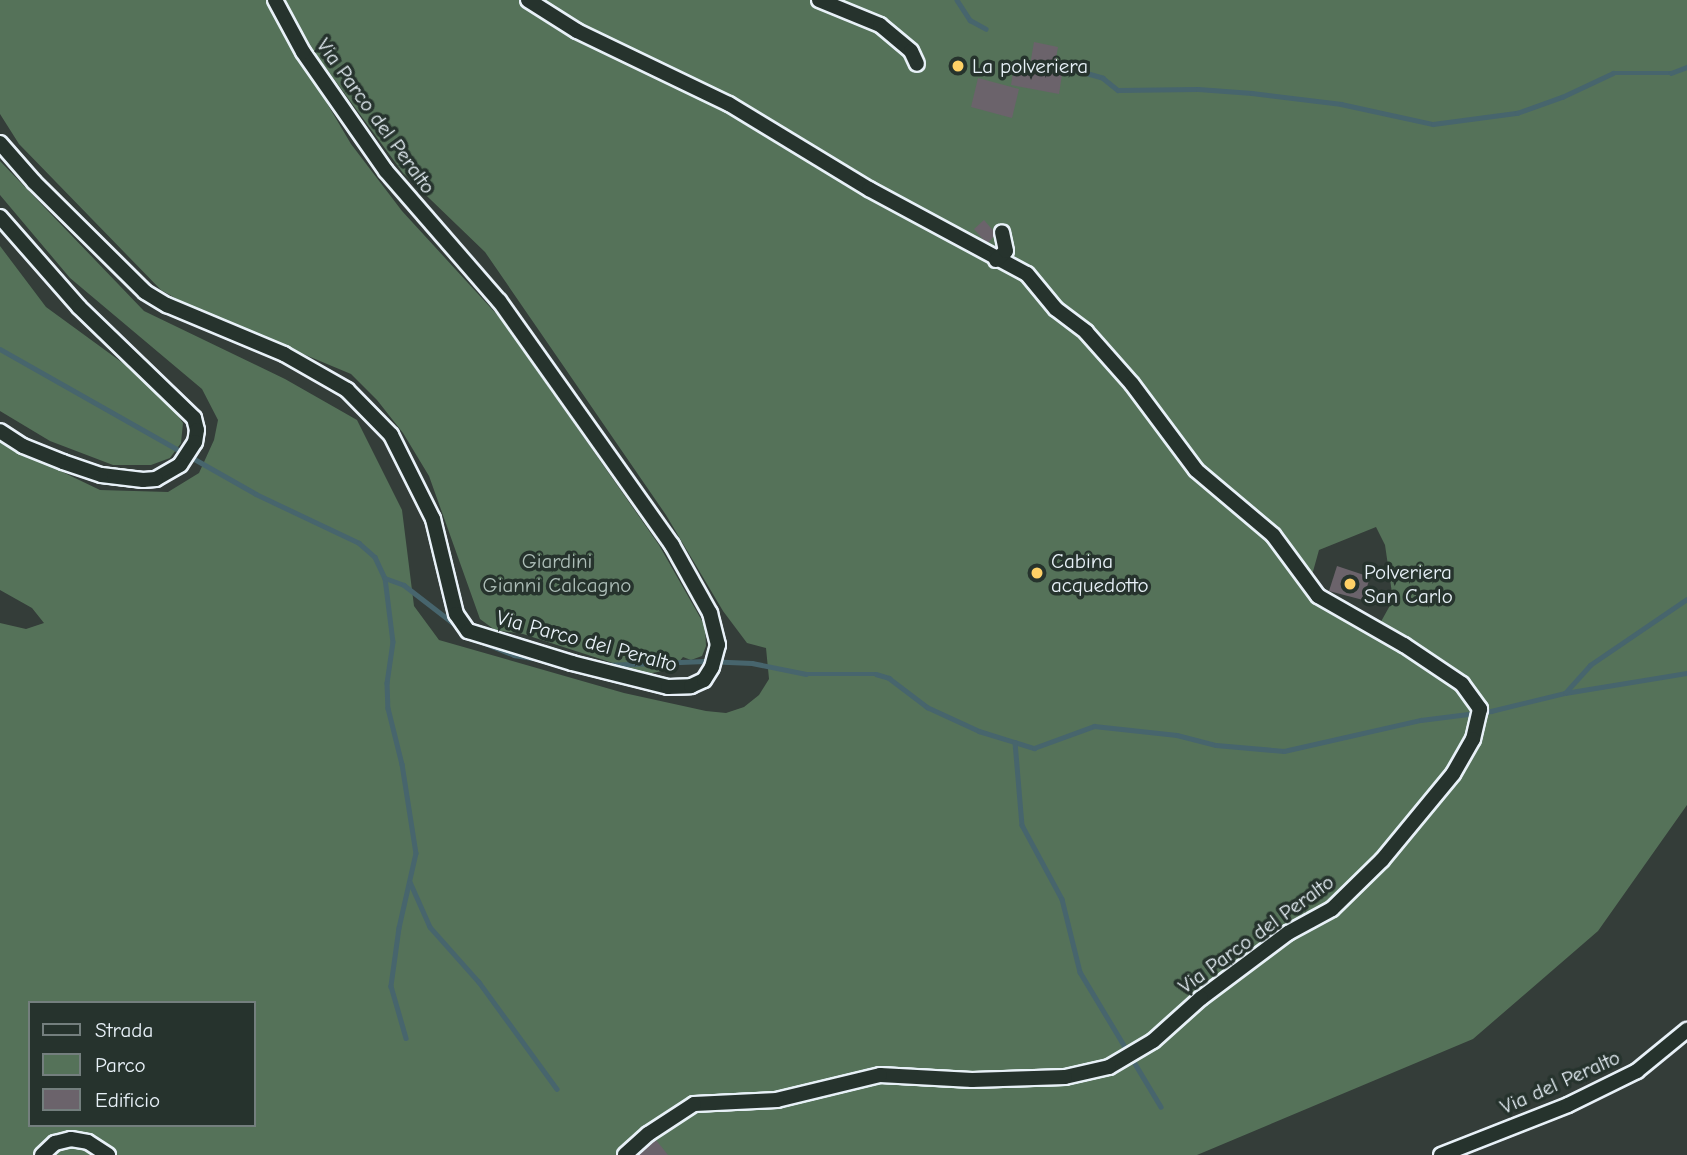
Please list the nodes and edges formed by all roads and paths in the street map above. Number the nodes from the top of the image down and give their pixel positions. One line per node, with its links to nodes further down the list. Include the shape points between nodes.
1 (275, 0): 5 (street, Via Parco del Peralto, via 303,52 386,171 499,301 672,545 710,613 718,645 704,680 668,687 468,631 456,614 433,519 391,435 347,390 284,354 145,292)
2 (528, 0): 8 (street, Via Parco del Peralto, via 577,31 729,104)
3 (819, 0): 4 (street, via 880,25 911,51)
4 (917, 64)
5 (0, 143)
6 (0, 217): 9 (street, via 79,307 194,418 197,429 188,455 156,480 101,475 23,446)
7 (1002, 232): 8 (street, via 1006,251)
8 (996, 260): 13 (street, Via Parco del Peralto, via 1027,274 1056,309 1086,332 1132,384 1196,470 1273,535 1318,596 1462,684 1480,709 1473,739 1452,774 1382,860 1332,909 1288,933 1201,998 1153,1041 1108,1067 1065,1077 880,1075 777,1100 694,1104)
9 (0, 431)
10 (1687, 1030): 14 (street, Via del Peralto, via 1637,1071 1568,1105)
11 (43, 1155): 12 (street, via 55,1143 71,1139 88,1142)
12 (108, 1155)
13 (625, 1155)
14 (1441, 1155)

